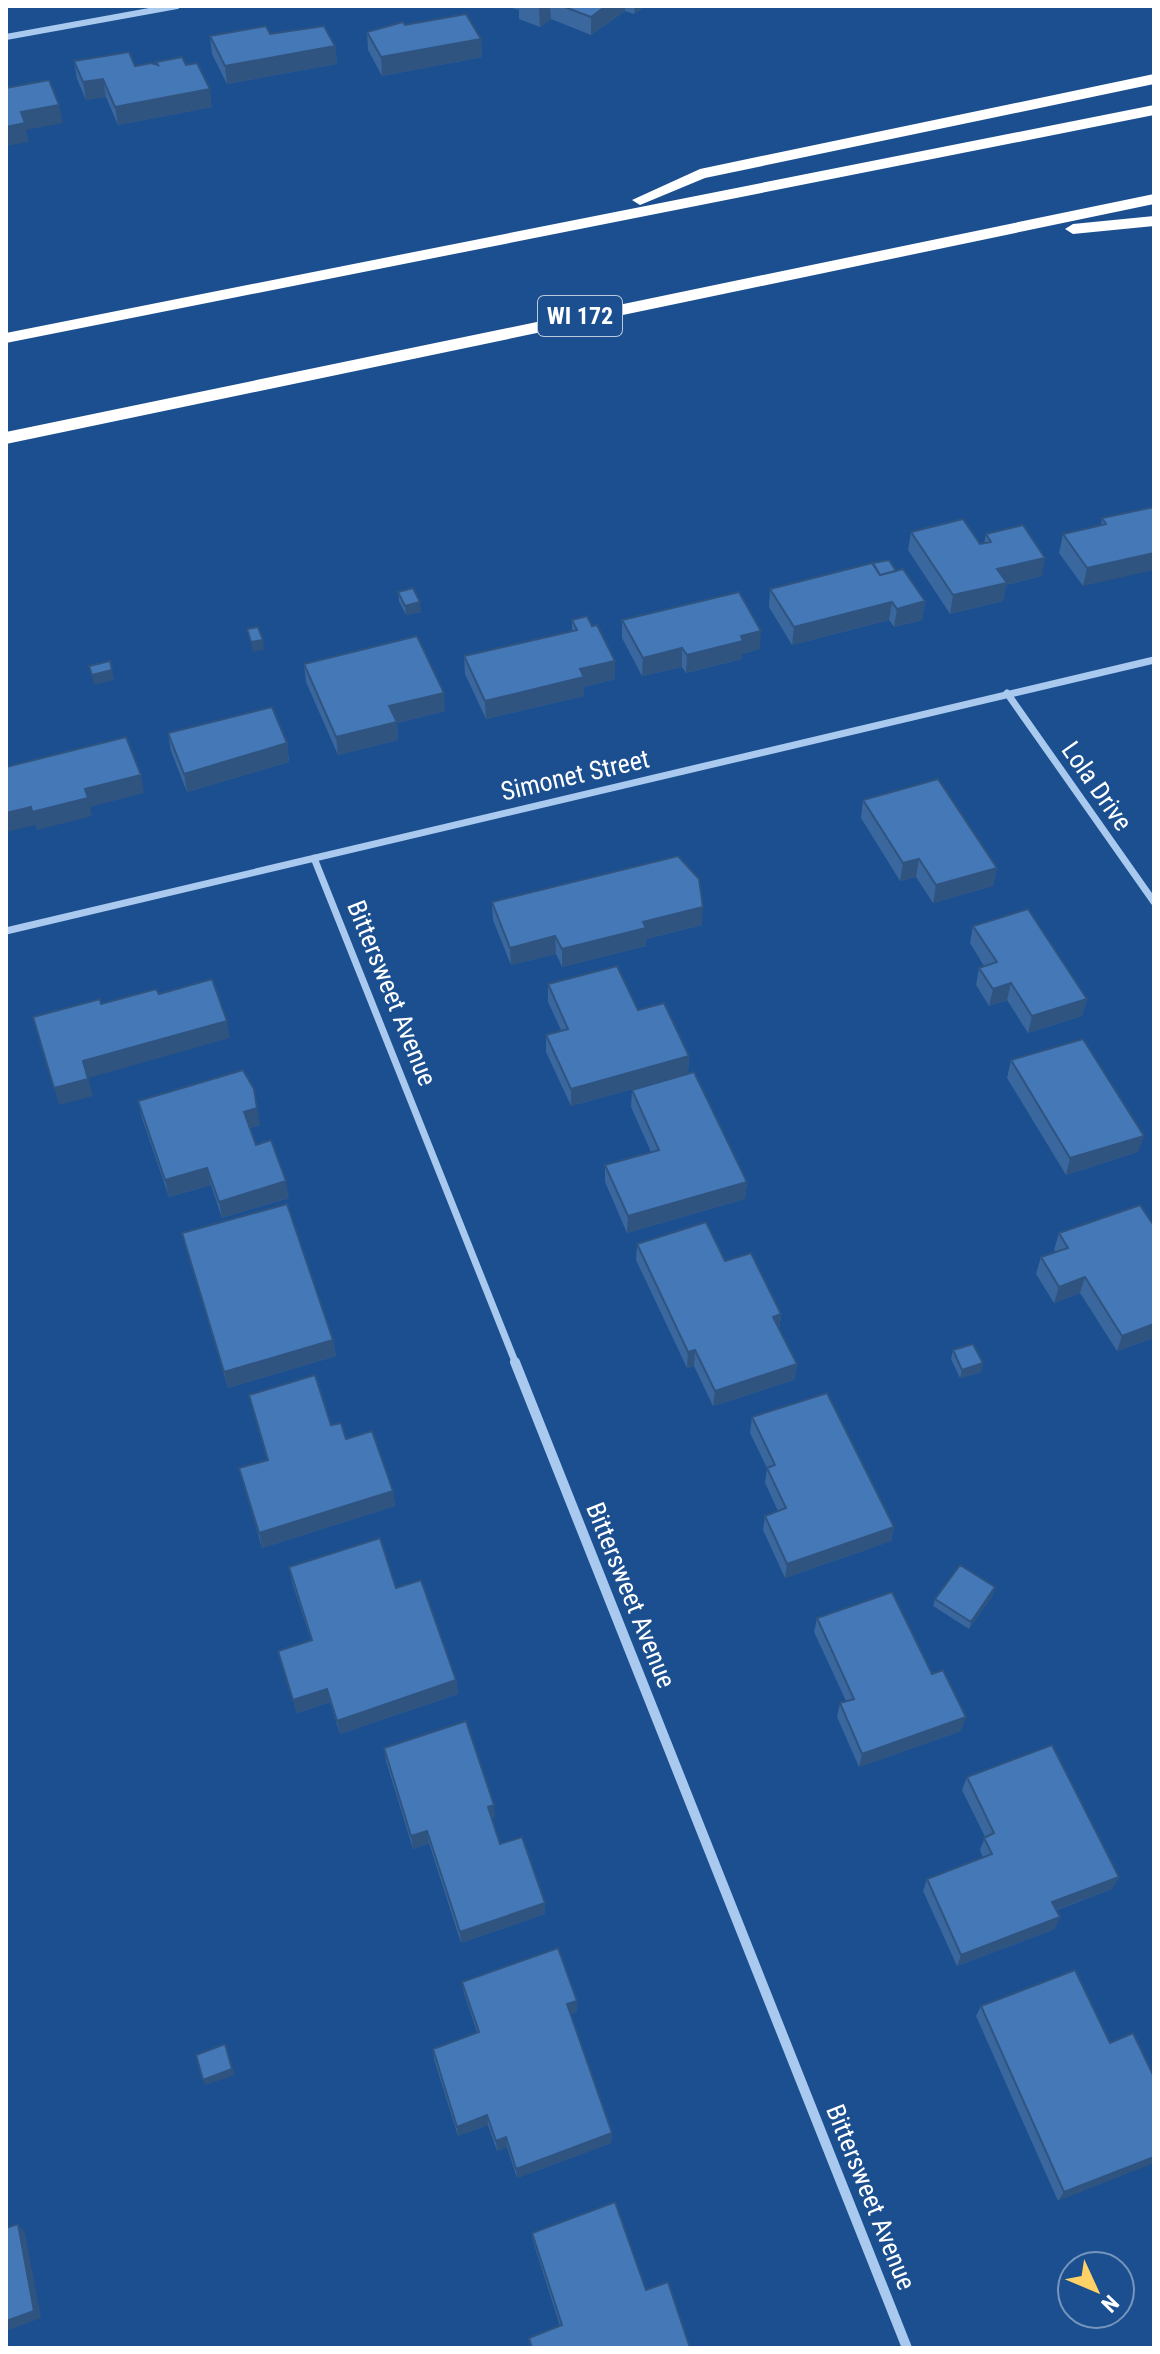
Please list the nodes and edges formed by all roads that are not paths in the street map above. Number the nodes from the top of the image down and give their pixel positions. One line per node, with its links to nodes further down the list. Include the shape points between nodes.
1 (177, 6): 2 (street)
2 (6, 37)
3 (1154, 79): 6 (highway, via 700,174)
4 (1154, 110): 6 (highway)
5 (1154, 199): 8 (highway, WI 172)
6 (596, 219): 9 (highway)
7 (1154, 221): 8 (highway)
8 (978, 236): 10 (highway, WI 172)
9 (6, 338)
10 (6, 438)
11 (1154, 660): 12 (street, Simonet Street)
12 (1007, 693): 13 (street, Simonet Street); 14 (street, Lola Drive)
13 (314, 858): 15 (street, Simonet Street); 16 (street, Bittersweet Avenue)
14 (1154, 902)
15 (6, 931)
16 (907, 2348)

